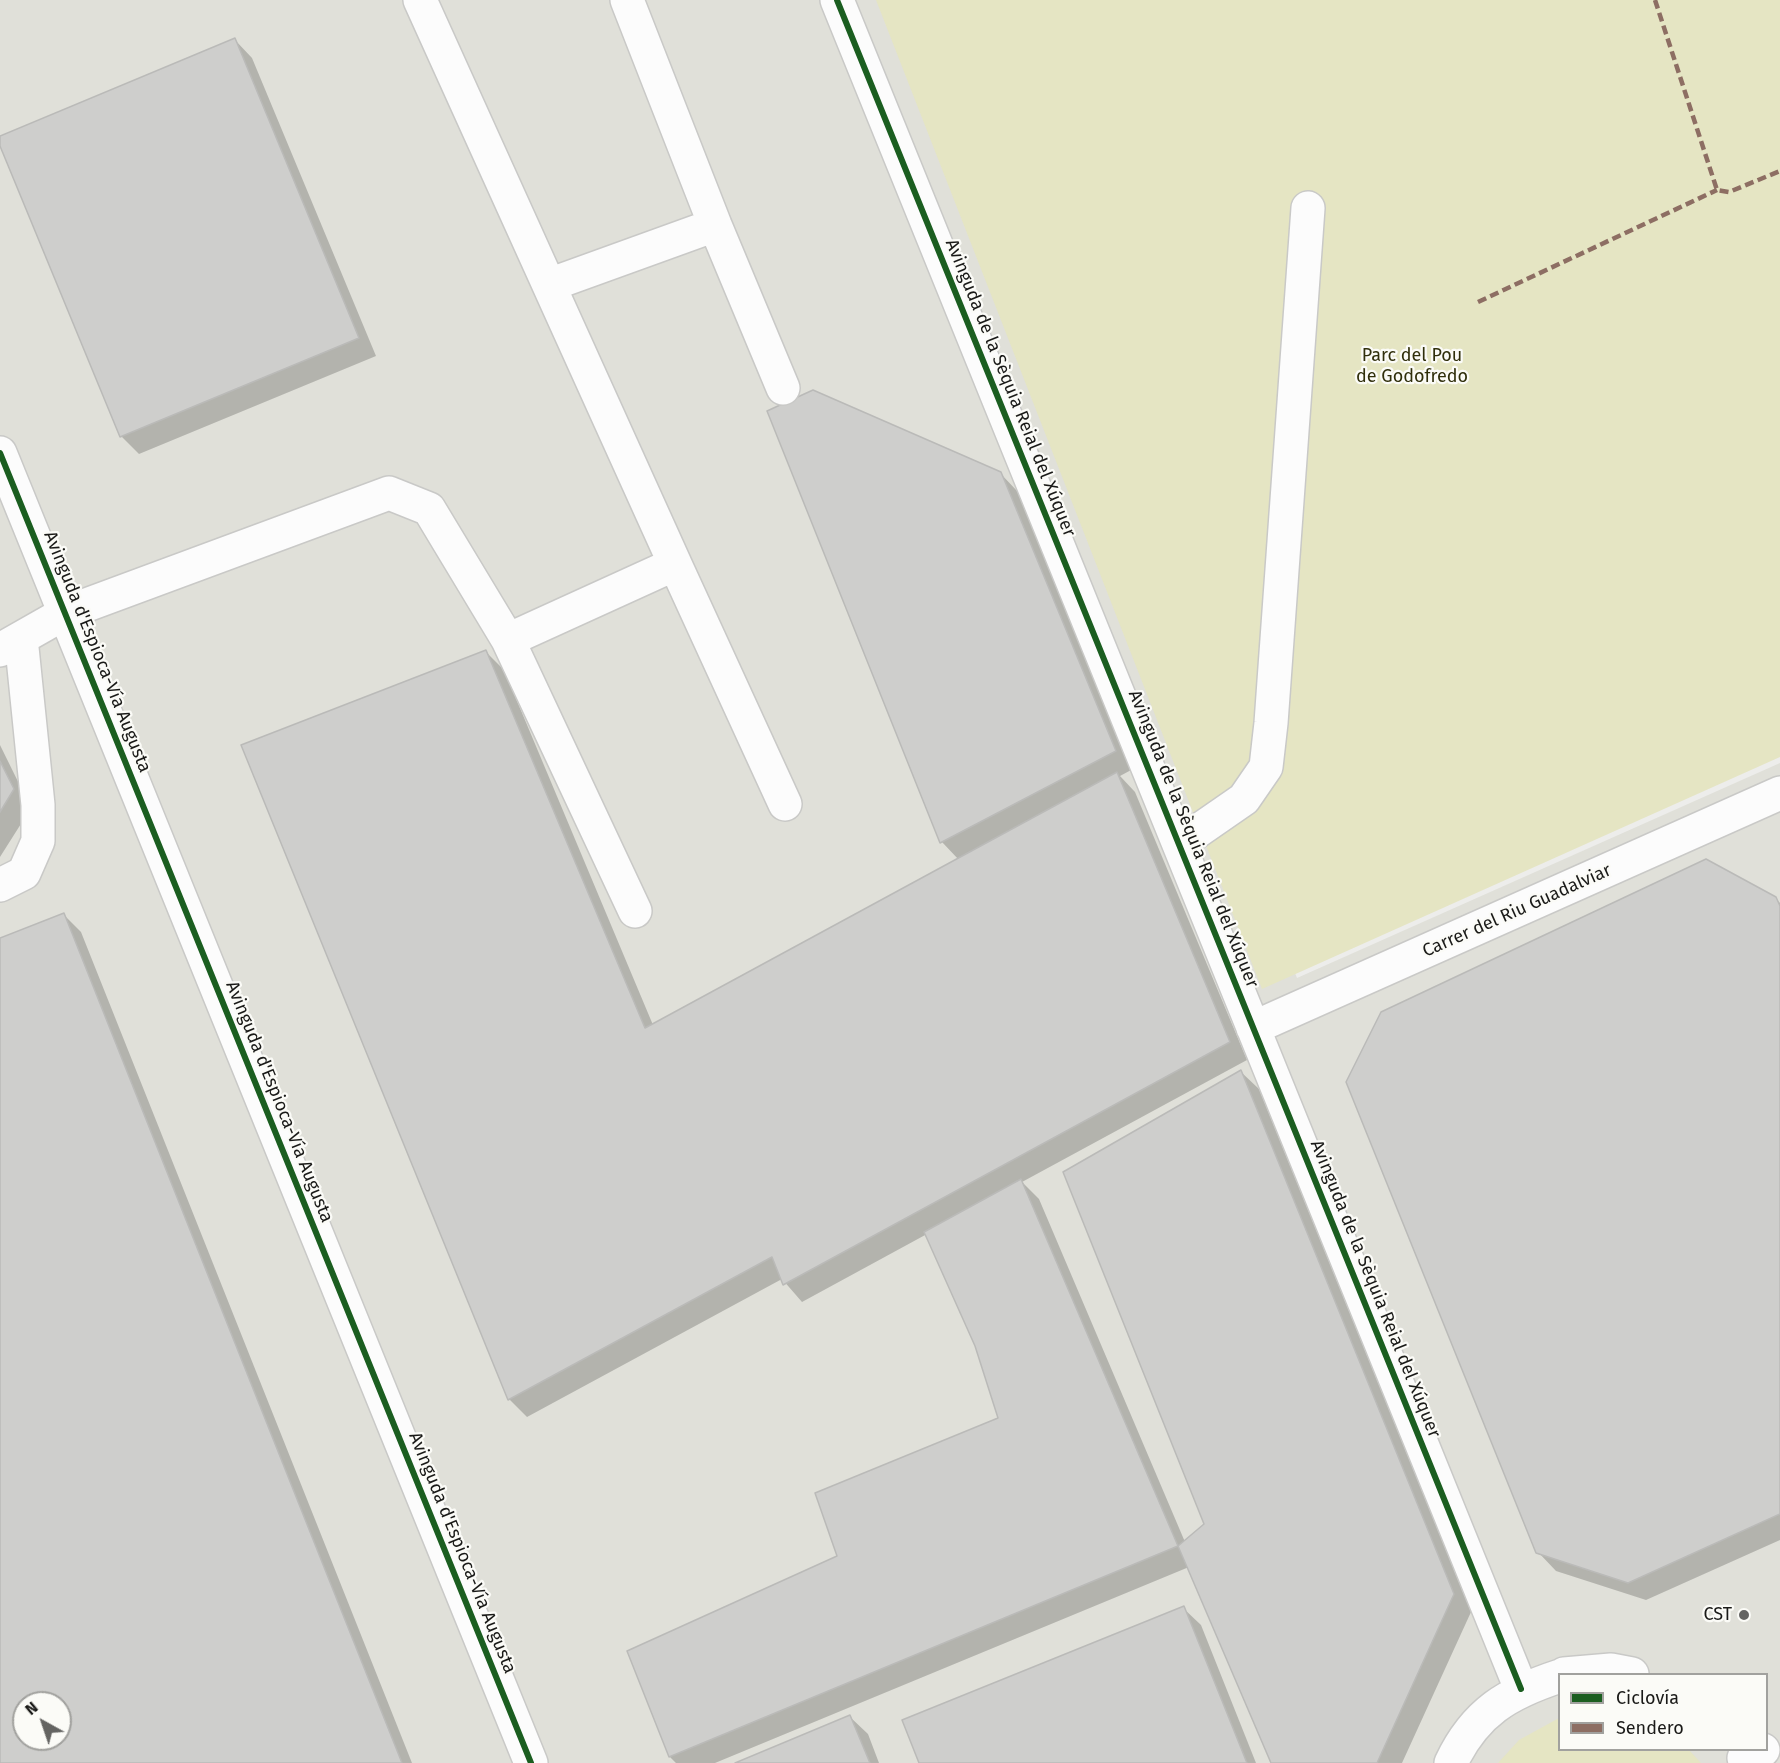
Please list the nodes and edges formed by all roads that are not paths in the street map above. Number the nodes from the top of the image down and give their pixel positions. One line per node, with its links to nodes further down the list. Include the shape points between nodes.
1 (420, 0): 6 (street)
2 (627, 0): 5 (street)
3 (837, 0): 15 (street, Avinguda de la Sèquia Reial del Xúquer)
4 (1308, 208): 15 (street, via 1266,767 1244,800)
5 (715, 225): 6 (street); 7 (street)
6 (549, 285): 9 (street)
7 (783, 388)
8 (0, 453): 10 (street, Avinguda d'Espioca-Vía Augusta)
9 (675, 564): 11 (street); 14 (street)
10 (65, 613): 11 (street, via 388,493 429,509); 12 (street); 23 (street, Avinguda d'Espioca-Vía Augusta)
11 (507, 640): 17 (street)
12 (11, 644): 16 (street, via 38,805 38,841 24,873)
13 (1778, 800): 18 (street, Carrer del Riu Guadalviar)
14 (785, 804)
15 (1179, 844): 18 (street, Avinguda de la Sèquia Reial del Xúquer)
16 (0, 885)
17 (635, 911)
18 (1253, 1028): 22 (street, Avinguda de la Sèquia Reial del Xúquer)
19 (1576, 1673): 20 (street)
20 (1627, 1673)
21 (1558, 1677): 22 (street)
22 (1521, 1689): 24 (street, via 1499,1703 1471,1730)
23 (531, 1763)
24 (1451, 1763)

